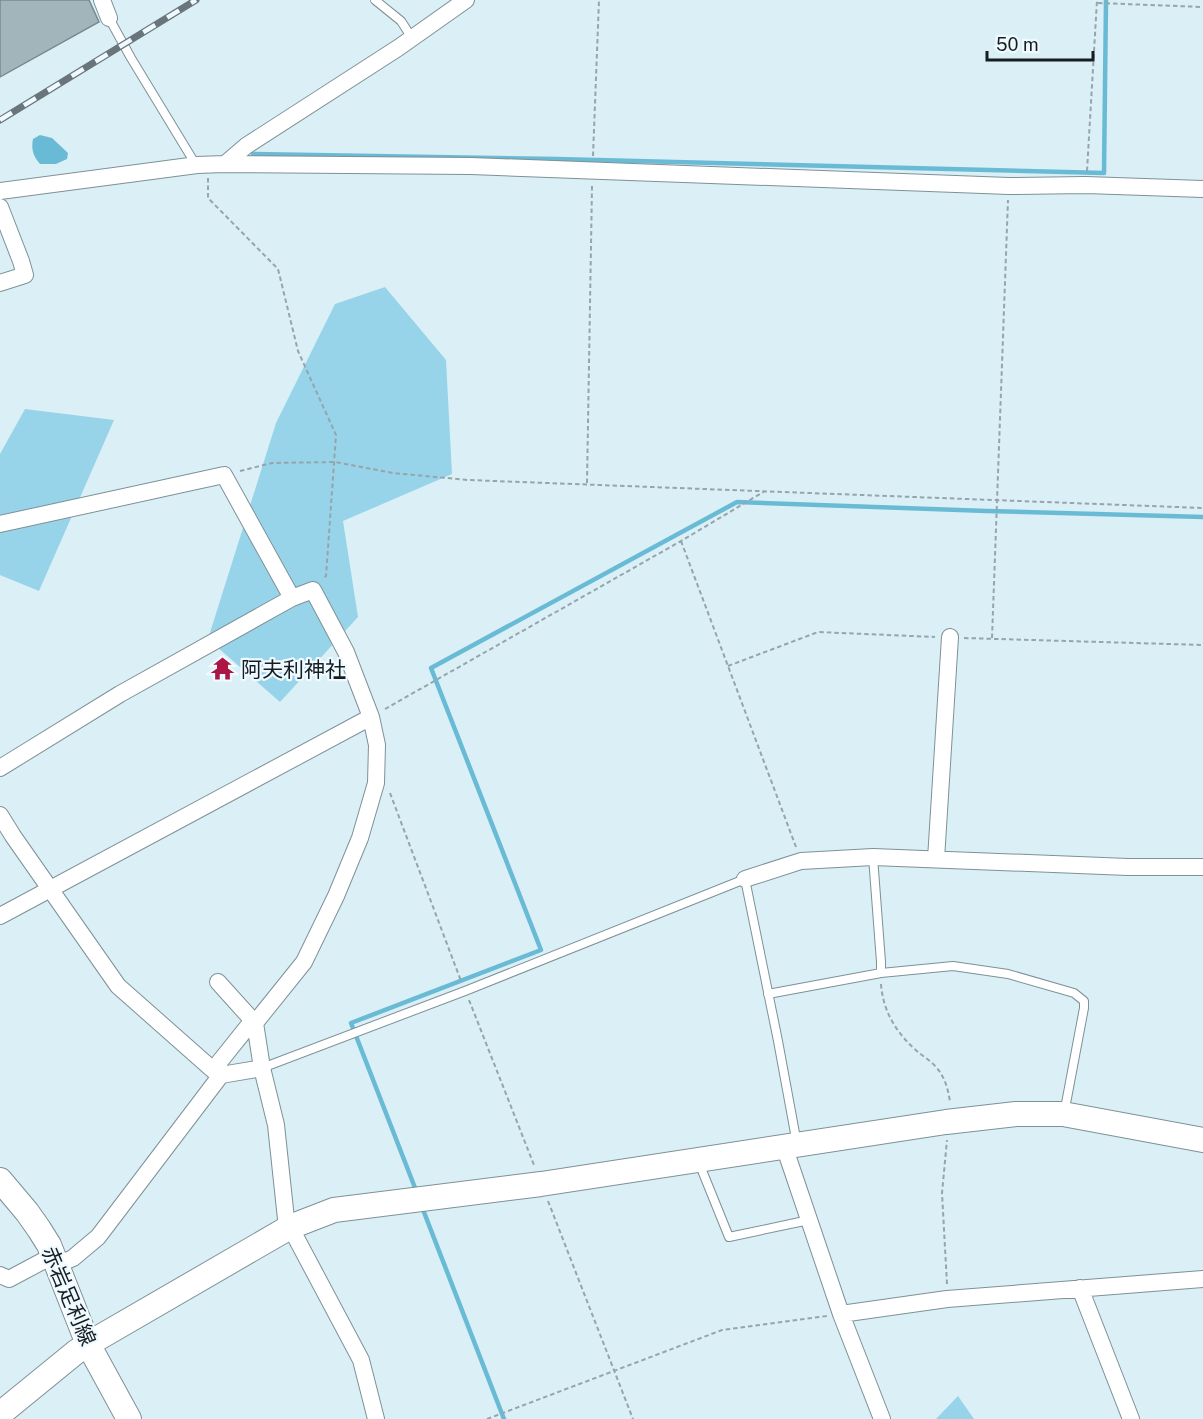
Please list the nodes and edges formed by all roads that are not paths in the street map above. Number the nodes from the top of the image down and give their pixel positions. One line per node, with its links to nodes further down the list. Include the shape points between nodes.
1 (102, 0): 4 (street)
2 (375, 0): 5 (lane, via 401,21)
3 (466, 0): 5 (street)
4 (109, 18): 6 (lane, via 131,58)
5 (412, 38): 6 (street, via 246,146)
6 (210, 165): 7 (street, via 471,166 1009,186); 8 (street)
7 (1203, 189)
8 (0, 191)
9 (0, 207): 10 (street, via 25,275)
10 (0, 283)
11 (0, 524): 12 (street, via 224,474)
12 (292, 598): 14 (street, via 313,590 346,652); 15 (street, via 120,694)
13 (950, 637): 18 (street)
14 (371, 717): 21 (street); 26 (street, via 376,783 360,838 304,963)
15 (0, 768)
16 (0, 815): 21 (street)
17 (873, 857): 18 (street); 20 (street, via 801,861); 23 (lane)
18 (936, 860): 19 (street)
19 (1203, 867)
20 (745, 879): 25 (lane); 27 (lane)
21 (50, 889): 22 (street); 28 (street, via 118,987)
22 (0, 916)
23 (881, 973): 25 (lane); 29 (lane, via 953,966 1008,974 1074,993 1084,1001 1084,1008)
24 (218, 982): 26 (street)
25 (768, 994): 31 (lane)
26 (254, 1021): 27 (street); 28 (street)
27 (262, 1068): 28 (street); 35 (street, via 276,1125)
28 (217, 1072): 36 (street, via 98,1237 73,1258)
29 (1064, 1114): 30 (street); 31 (street, via 1005,1115)
30 (1203, 1140)
31 (790, 1145): 32 (street); 34 (street)
32 (698, 1159): 34 (lane, via 729,1237); 35 (street, via 334,1210)
33 (0, 1180): 36 (street, 赤岩足利線, via 39,1229)
34 (809, 1220): 40 (street)
35 (290, 1227): 41 (street); 44 (street, via 360,1360)
36 (55, 1260): 37 (street, via 9,1279); 41 (street, 赤岩足利線)
37 (0, 1275)
38 (1203, 1279): 39 (street)
39 (1080, 1288): 40 (street, via 947,1299); 46 (street)
40 (841, 1314): 45 (street)
41 (88, 1344): 42 (street); 43 (street, 赤岩足利線)
42 (0, 1414)
43 (129, 1419)
44 (376, 1419)
45 (882, 1419)
46 (1131, 1419)

